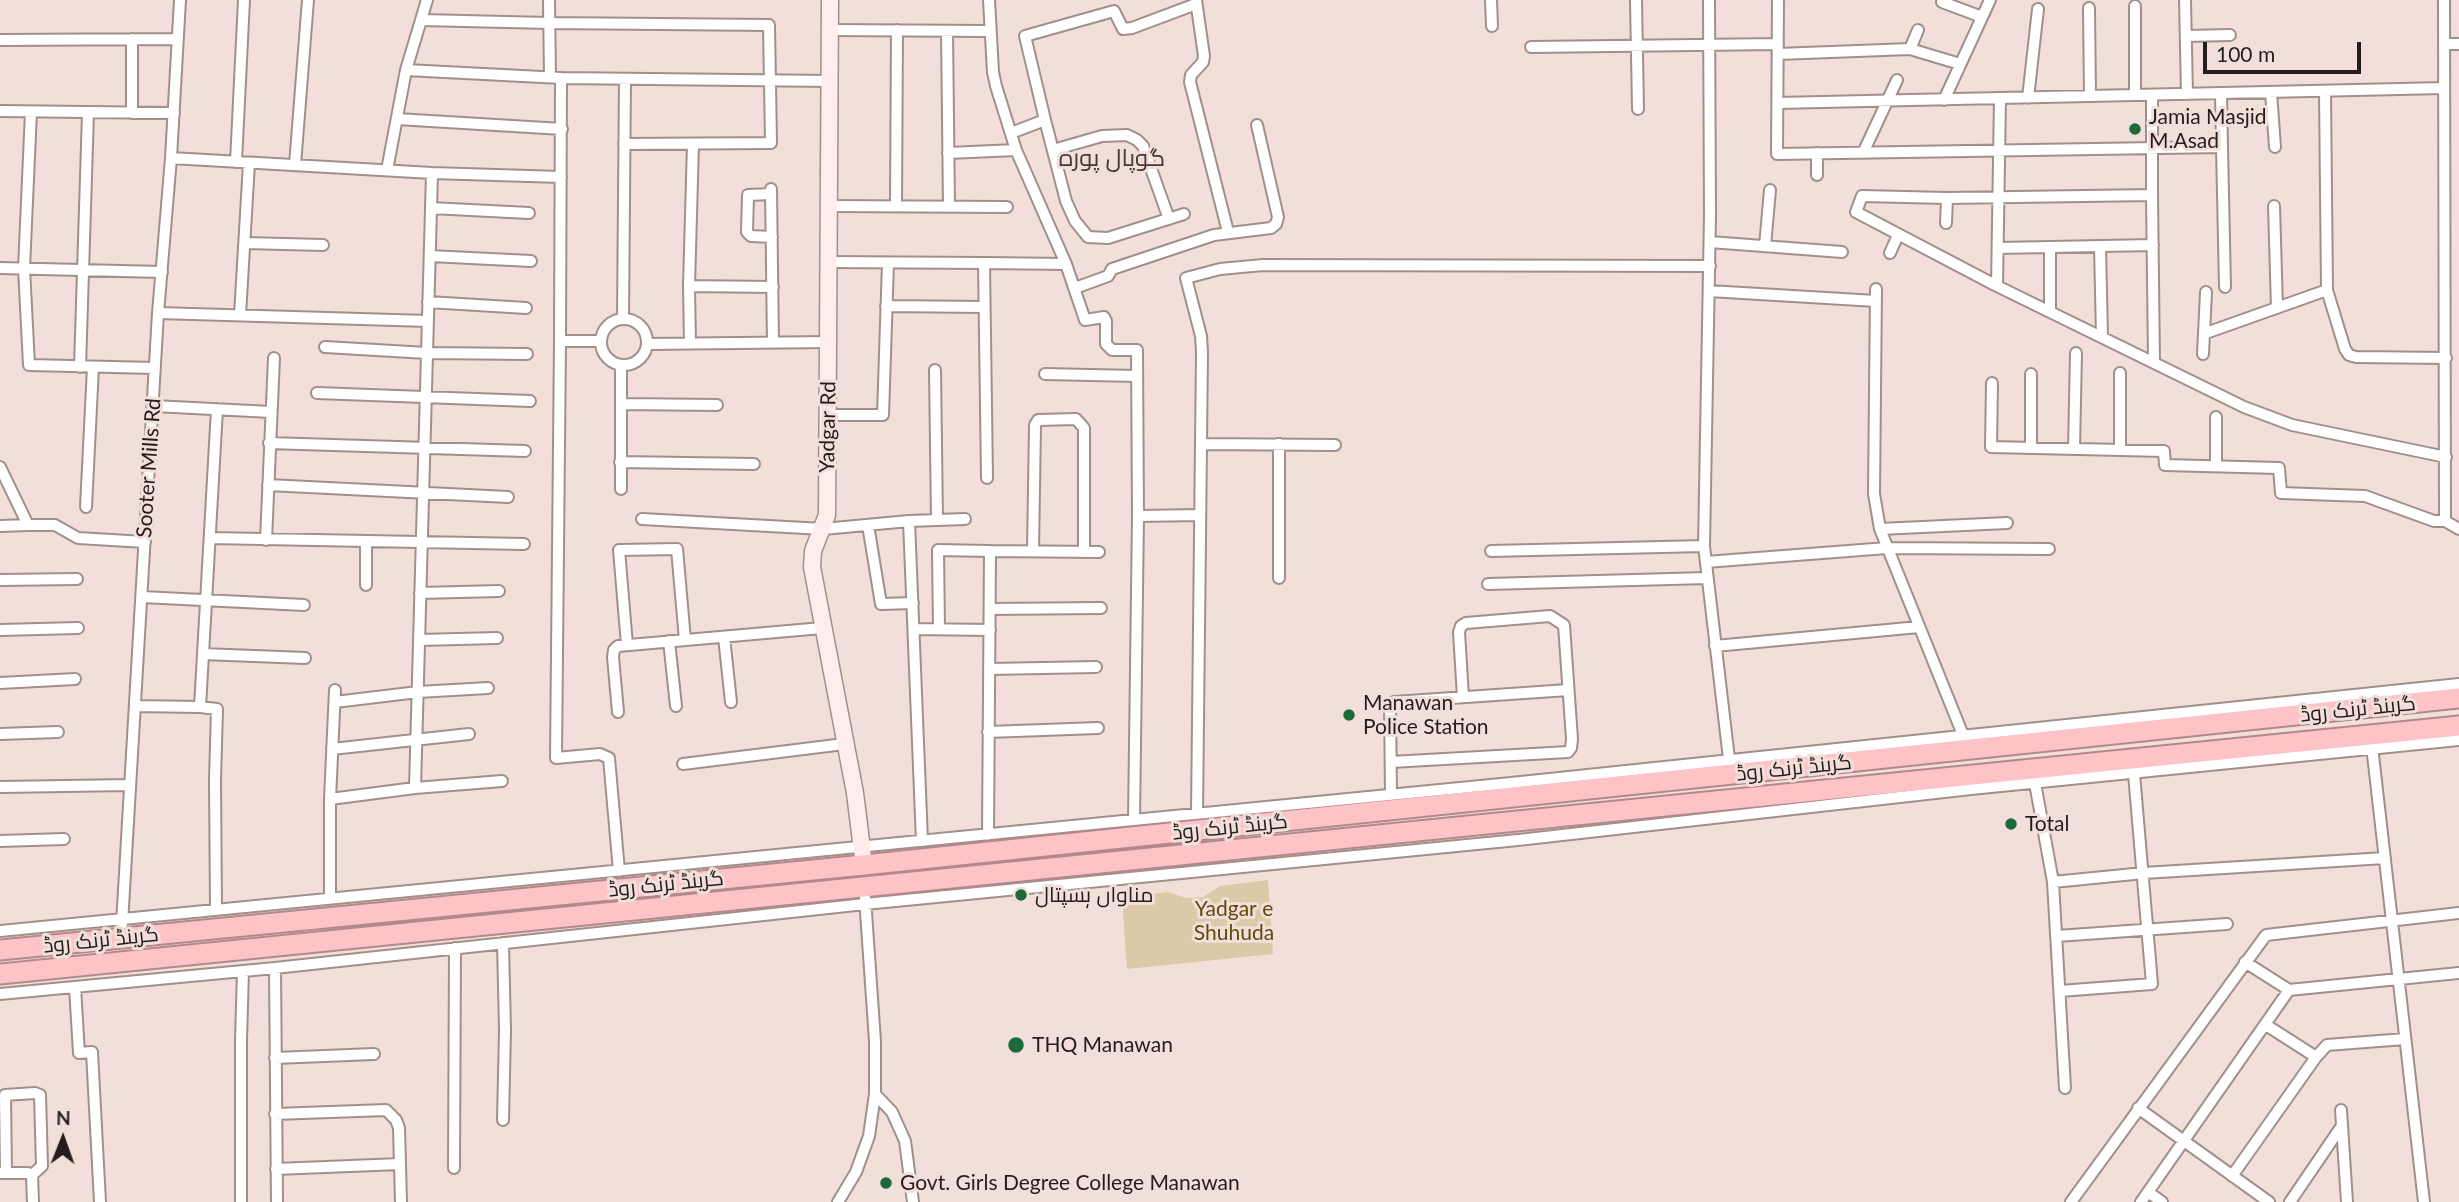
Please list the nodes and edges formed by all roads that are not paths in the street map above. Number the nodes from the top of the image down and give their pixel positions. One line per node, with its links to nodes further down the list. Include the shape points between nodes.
1 (180, 0): 32 (street, Sooter Mills Rd)
2 (244, 0): 84 (street)
3 (308, 0): 86 (street)
4 (427, 0): 21 (street)
5 (549, 0): 22 (street)
6 (830, 0): 24 (street, Yadgar Rd)
7 (989, 0): 27 (street)
8 (1491, 0): 23 (street)
9 (1636, 0): 37 (street)
10 (1709, 0): 36 (street)
11 (1778, 0): 39 (street)
12 (1990, 0): 20 (street)
13 (2185, 0): 30 (street)
14 (2444, 0): 34 (street)
15 (1196, 2): 68 (street, via 1132,28 1123,29 1114,11 1025,36); 105 (street, via 1204,56 1190,82)
16 (1942, 2): 20 (street)
17 (2135, 6): 53 (street)
18 (2089, 8): 55 (street)
19 (2038, 9): 57 (street)
20 (1982, 17): 41 (street)
21 (421, 20): 22 (street); 42 (street)
22 (549, 23): 43 (street); 46 (street, via 769,25)
23 (1492, 26)
24 (830, 30): 25 (street); 47 (street, Yadgar Rd)
25 (897, 30): 28 (street); 96 (street)
26 (1918, 30): 40 (street)
27 (989, 31): 28 (street); 71 (street, via 993,72)
28 (947, 32): 80 (street)
29 (2231, 35): 30 (street)
30 (2186, 36): 52 (street)
31 (132, 39): 32 (street); 33 (street); 65 (street)
32 (177, 39): 66 (street, Sooter Mills Rd)
33 (0, 40)
34 (2444, 44): 35 (street); 48 (street)
35 (2459, 44)
36 (1709, 45): 37 (street); 39 (street); 108 (street)
37 (1637, 46): 38 (street); 61 (street)
38 (1531, 47)
39 (1778, 49): 40 (street); 60 (street)
40 (1910, 49): 41 (street)
41 (1960, 64): 59 (street)
42 (406, 70): 43 (street); 67 (street)
43 (556, 78): 44 (street); 70 (street)
44 (625, 80): 46 (street); 72 (street)
45 (1897, 80): 58 (street)
46 (770, 81): 47 (street); 73 (street, via 771,143)
47 (829, 81): 95 (street, Yadgar Rd)
48 (2444, 88): 49 (street); 119 (street)
49 (2325, 91): 50 (street); 136 (street)
50 (2271, 92): 51 (street); 75 (street)
51 (2221, 93): 52 (street); 74 (street)
52 (2187, 94): 54 (street)
53 (2135, 95): 54 (street); 55 (street)
54 (2152, 95): 76 (street)
55 (2090, 96): 57 (street)
56 (2000, 98): 57 (street); 59 (street); 79 (street)
57 (2028, 98)
58 (1888, 100): 59 (street); 60 (street); 82 (street)
59 (1944, 100)
60 (1778, 103): 81 (street, via 1777,154)
61 (1638, 108)
62 (0, 111): 63 (street)
63 (31, 112): 64 (street); 128 (street)
64 (88, 113): 65 (street); 129 (street)
65 (132, 113): 66 (street)
66 (174, 113): 83 (street, Sooter Mills Rd)
67 (397, 119): 70 (street); 87 (street)
68 (1045, 120): 71 (street); 78 (street)
69 (1257, 125): 105 (street, via 1278,217 1270,228)
70 (562, 129): 90 (street)
71 (1011, 133): 77 (street)
72 (624, 144): 73 (street); 147 (street)
73 (693, 144): 131 (street)
74 (2222, 147): 76 (street); 135 (street)
75 (2275, 147)
76 (2153, 148): 79 (street); 92 (street)
77 (1016, 149): 80 (street); 125 (street)
78 (1053, 150): 103 (street, via 1102,136 1127,135 1138,140); 103 (street, via 1066,201 1088,237 1108,238)
79 (1999, 151): 82 (street); 93 (street)
80 (948, 153): 97 (street)
81 (1817, 153): 82 (street); 89 (street)
82 (1863, 153)
83 (171, 158): 84 (street); 130 (street, Sooter Mills Rd)
84 (236, 162): 85 (street)
85 (249, 163): 86 (street); 109 (street)
86 (295, 165): 87 (street)
87 (387, 170): 88 (street)
88 (432, 173): 90 (street); 100 (street)
89 (1817, 175)
90 (561, 177): 151 (street)
91 (1770, 190): 112 (street)
92 (2152, 195): 93 (street); 111 (street)
93 (1999, 197): 94 (street); 115 (street)
94 (1947, 198): 104 (street); 106 (street, via 1862,195 1856,212)
95 (829, 206): 96 (street); 122 (street, Yadgar Rd)
96 (896, 206): 97 (street)
97 (949, 206): 99 (street)
98 (2274, 206): 143 (street)
99 (1007, 207)
100 (431, 208): 101 (street); 118 (street)
101 (529, 212)
102 (1184, 214): 103 (street)
103 (1169, 219)
104 (1947, 223)
105 (1228, 232): 134 (street, via 1112,269 1108,276)
106 (1898, 235): 117 (street); 132 (street)
107 (772, 237): 107 (street, via 747,232 748,195 771,191); 133 (street)
108 (1710, 242): 112 (street); 126 (street)
109 (245, 243): 110 (street); 146 (street)
110 (323, 245)
111 (2153, 245): 113 (street); 164 (street)
112 (1765, 246): 116 (street)
113 (2100, 246): 114 (street); 150 (street)
114 (2050, 247): 115 (street); 144 (street)
115 (1998, 248): 132 (street)
116 (1842, 252)
117 (1890, 253)
118 (430, 256): 121 (street); 139 (street)
119 (2446, 259): 120 (street); 163 (street)
120 (2459, 259)
121 (531, 261)
122 (828, 262): 123 (street); 153 (street, Yadgar Rd)
123 (888, 263): 124 (street); 140 (street)
124 (984, 263): 125 (street); 141 (street)
125 (1066, 264): 134 (street)
126 (1710, 266): 137 (street); 187 (street, via 1263,265 1186,278 1201,336)
127 (0, 268): 128 (street)
128 (24, 268): 129 (street); 166 (street, via 29,365)
129 (82, 270): 130 (street); 166 (street)
130 (162, 272): 145 (street, Sooter Mills Rd)
131 (689, 286): 133 (street); 156 (street)
132 (1997, 286): 144 (street)
133 (773, 287): 154 (street)
134 (1075, 288): 173 (street, via 1085,320 1104,317 1106,344 1112,349 1138,351)
135 (2225, 288)
136 (2327, 290): 143 (street); 163 (street, via 2349,355)
137 (1709, 291): 218 (street, via 1876,295 1874,494); 226 (street)
138 (2206, 292): 149 (street)
139 (428, 302): 142 (street); 148 (street)
140 (886, 306): 141 (street); 183 (street, via 883,415)
141 (984, 307): 200 (street)
142 (526, 308)
143 (2277, 308): 149 (street)
144 (2050, 312): 150 (street)
145 (158, 313): 146 (street); 168 (street, Sooter Mills Rd)
146 (240, 315): 148 (street)
147 (623, 318): 152 (street, via 605,328); 155 (street, via 638,323)
148 (428, 321): 158 (street)
149 (2206, 332): 160 (street)
150 (2102, 337): 164 (street)
151 (560, 341): 152 (street); 315 (street, via 556,758 600,754 608,758)
152 (600, 341): 165 (street, via 609,359)
153 (829, 342): 154 (street); 183 (street, Yadgar Rd)
154 (773, 343): 156 (street)
155 (647, 344): 156 (street); 165 (street, via 636,362)
156 (690, 344)
157 (325, 347): 158 (street)
158 (427, 353): 161 (street); 176 (street)
159 (2076, 354): 191 (street)
160 (2203, 354)
161 (527, 355)
162 (274, 358): 182 (street)
163 (2445, 359): 194 (street)
164 (2154, 362): 194 (street, via 2236,404 2292,425)
165 (621, 365): 178 (street)
166 (80, 367): 167 (street)
167 (93, 367): 168 (street); 205 (street)
168 (155, 368): 180 (street, Sooter Mills Rd)
169 (935, 370): 210 (street)
170 (2120, 373): 192 (street)
171 (1045, 374): 173 (street)
172 (2032, 374): 190 (street)
173 (1137, 376): 207 (street)
174 (1992, 383): 190 (street, via 1991,447)
175 (317, 393): 176 (street)
176 (426, 398): 177 (street); 189 (street)
177 (530, 401)
178 (622, 404): 179 (street); 195 (street)
179 (717, 405)
180 (154, 406): 181 (street); 223 (street, Sooter Mills Rd)
181 (217, 409): 182 (street); 220 (street)
182 (271, 412): 185 (street)
183 (828, 415): 217 (street, Yadgar Rd)
184 (2216, 417): 199 (street)
185 (269, 443): 189 (street); 201 (street)
186 (1279, 443): 187 (street); 188 (street); 235 (street)
187 (1201, 444): 206 (street)
188 (1335, 445)
189 (424, 447): 193 (street); 203 (street)
190 (2031, 448): 191 (street)
191 (2074, 449): 192 (street)
192 (2120, 450): 199 (street, via 2164,451 2165,465)
193 (525, 451)
194 (2446, 461): 197 (street); 212 (street)
195 (620, 462): 196 (street); 202 (street)
196 (754, 464)
197 (2459, 466)
198 (0, 467): 216 (street)
199 (2216, 467): 212 (street, via 2279,468 2281,493 2365,496)
200 (987, 478)
201 (268, 485): 203 (street); 221 (street)
202 (621, 489)
203 (423, 493): 204 (street); 224 (street)
204 (508, 497)
205 (86, 507)
206 (1200, 515): 207 (street); 306 (street)
207 (1138, 516): 305 (street)
208 (642, 519): 217 (street)
209 (965, 519): 210 (street)
210 (937, 520): 211 (street)
211 (909, 521): 214 (street); 245 (street)
212 (2445, 521): 219 (street)
213 (2007, 523): 218 (street)
214 (868, 525): 217 (street); 245 (street, via 881,604)
215 (0, 526): 216 (street)
216 (29, 526): 223 (street, via 55,525 78,538)
217 (823, 529): 251 (street, Yadgar Rd, via 812,567)
218 (1880, 529): 227 (street)
219 (2459, 529)
220 (210, 538): 221 (street); 244 (street)
221 (266, 540): 222 (street)
222 (366, 541): 224 (street); 240 (street)
223 (145, 542): 243 (street, Sooter Mills Rd)
224 (421, 542): 225 (street); 242 (street)
225 (524, 544)
226 (1704, 546): 231 (street); 234 (street)
227 (1887, 548): 228 (street); 234 (street); 249 (street)
228 (2049, 549)
229 (990, 551): 230 (street); 248 (street); 253 (street, via 938,550)
230 (1033, 551): 232 (street); 232 (street, via 1034,425 1076,419 1084,428)
231 (1490, 551)
232 (1084, 552): 233 (street)
233 (1099, 552)
234 (1706, 562): 236 (street)
235 (1279, 578)
236 (1707, 578): 239 (street); 262 (street)
237 (77, 579): 238 (street)
238 (0, 580)
239 (1488, 584)
240 (366, 585)
241 (499, 591): 242 (street)
242 (420, 593): 258 (street)
243 (142, 597): 244 (street); 278 (street, Sooter Mills Rd)
244 (206, 600): 246 (street); 263 (street)
245 (913, 603): 252 (street)
246 (304, 605)
247 (1101, 608): 248 (street)
248 (990, 609): 255 (street)
249 (1919, 627): 262 (street); 288 (street)
250 (78, 628): 254 (street)
251 (822, 628): 256 (street); 292 (street, Yadgar Rd)
252 (914, 629): 253 (street); 310 (street)
253 (939, 629): 255 (street)
254 (0, 630)
255 (990, 630): 266 (street)
256 (724, 636): 259 (street); 277 (street)
257 (497, 638): 258 (street)
258 (419, 640): 273 (street)
259 (685, 640): 260 (street); 261 (street, via 677,549 619,550)
260 (669, 642): 261 (street); 279 (street)
261 (627, 645): 281 (street, via 618,646 613,657)
262 (1715, 646): 294 (street)
263 (203, 654): 264 (street); 280 (street)
264 (305, 658)
265 (1096, 667): 266 (street)
266 (990, 669): 285 (street)
267 (75, 679): 268 (street)
268 (0, 683)
269 (2459, 684): 288 (street)
270 (488, 688): 273 (street)
271 (335, 690): 276 (street)
272 (1569, 690): 274 (street); 274 (street, via 1565,628 1550,616 1461,626); 295 (street, via 1572,744 1568,752)
273 (418, 692): 276 (street); 290 (street)
274 (1463, 697): 295 (street, via 1390,705)
275 (2459, 698): 306 (highway, گرینڈ ٹرنک روڈ)
276 (335, 702): 293 (street)
277 (731, 702)
278 (135, 706): 280 (street); 300 (street, Sooter Mills Rd)
279 (676, 706)
280 (200, 708): 321 (street, via 217,709)
281 (618, 712)
282 (2459, 726): 291 (highway, گرینڈ ٹرنک روڈ)
283 (1098, 728): 285 (street)
284 (58, 732): 286 (street)
285 (988, 732): 307 (street)
286 (0, 734)
287 (469, 734): 290 (street)
288 (1963, 734): 294 (street)
289 (2459, 740): 291 (street)
290 (416, 741): 293 (street); 302 (street)
291 (2372, 742): 297 (street); 298 (highway, گرینڈ ٹرنک روڈ); 314 (street)
292 (844, 744): 296 (street); 313 (street, Yadgar Rd)
293 (332, 749): 304 (street)
294 (1729, 760): 303 (street)
295 (1391, 762): 303 (street)
296 (683, 764)
297 (2134, 774): 298 (street); 316 (street)
298 (2027, 779): 311 (highway, گرینڈ ٹرنک روڈ); 317 (street)
299 (502, 781): 302 (street)
300 (130, 785): 301 (street); 325 (street, Sooter Mills Rd)
301 (0, 788)
302 (415, 789): 304 (street)
303 (1391, 794): 306 (street)
304 (330, 799): 320 (street)
305 (1134, 820): 306 (street); 307 (street)
306 (1193, 822): 312 (highway); 313 (highway, گرینڈ ٹرنک روڈ)
307 (988, 835): 310 (street)
308 (64, 839): 309 (street)
309 (0, 841)
310 (922, 841): 313 (street)
311 (1364, 846): 312 (highway, گرینڈ ٹرنک روڈ); 318 (street)
312 (1193, 855): 318 (highway, گرینڈ ٹرنک روڈ)
313 (863, 856): 315 (street); 325 (highway, گرینڈ ٹرنک روڈ)
314 (2385, 858): 316 (street); 323 (street)
315 (619, 871): 320 (street)
316 (2144, 873): 317 (street); 326 (street)
317 (2053, 882): 328 (street)
318 (972, 885): 319 (highway, گرینڈ ٹرنک روڈ)
319 (864, 895): 329 (street); 334 (highway, گرینڈ ٹرنک روڈ); 350 (street, via 875,1041)
320 (330, 899): 321 (street)
321 (216, 910): 325 (street)
322 (2459, 914): 323 (street)
323 (2391, 920): 333 (street, via 2266,935); 339 (street)
324 (2227, 924): 326 (street)
325 (123, 928): 327 (street); 330 (highway, گرینڈ ٹرنک روڈ)
326 (2148, 930): 328 (street); 342 (street, via 2152,984)
327 (0, 931)
328 (2057, 936): 342 (street)
329 (503, 943): 331 (street); 354 (street)
330 (64, 944): 332 (highway, گرینڈ ٹرنک روڈ); 334 (highway)
331 (456, 948): 335 (street); 358 (street)
332 (0, 950)
333 (2245, 962): 341 (street); 351 (street)
334 (68, 967): 338 (highway, گرینڈ ٹرنک روڈ)
335 (275, 968): 336 (street); 348 (street)
336 (243, 971): 340 (street); 366 (street)
337 (2459, 973): 339 (street)
338 (0, 974)
339 (2398, 979): 341 (street); 345 (street)
340 (75, 987): 343 (street); 365 (street, via 79,1053 92,1052)
341 (2289, 990): 344 (street)
342 (2060, 991): 349 (street)
343 (0, 994)
344 (2266, 1025): 347 (street); 356 (street)
345 (2405, 1039): 347 (street, via 2327,1045); 376 (street)
346 (374, 1055): 348 (street)
347 (2316, 1057): 362 (street)
348 (275, 1058): 353 (street)
349 (2066, 1087)
350 (874, 1094): 369 (street, via 869,1136 856,1172); 370 (street, via 892,1112 905,1141)
351 (2137, 1108): 356 (street); 371 (street)
352 (2341, 1110): 355 (street)
353 (275, 1114): 357 (street, via 386,1110 399,1128); 359 (street)
354 (503, 1119)
355 (2341, 1127): 374 (street); 375 (street)
356 (2184, 1142): 362 (street); 363 (street)
357 (400, 1164): 359 (street); 368 (street)
358 (454, 1168)
359 (276, 1169): 367 (street)
360 (3, 1173): 361 (street); 361 (street, via 5,1095 35,1093 40,1095 42,1166)
361 (32, 1175): 364 (street)
362 (2232, 1176): 373 (street)
363 (2145, 1197): 372 (street)
364 (33, 1202)
365 (100, 1202)
366 (241, 1202)
367 (277, 1202)
368 (401, 1202)
369 (838, 1202)
370 (913, 1202)
371 (2071, 1202)
372 (2162, 1202)
373 (2269, 1202)
374 (2290, 1202)
375 (2347, 1202)
376 (2424, 1202)

